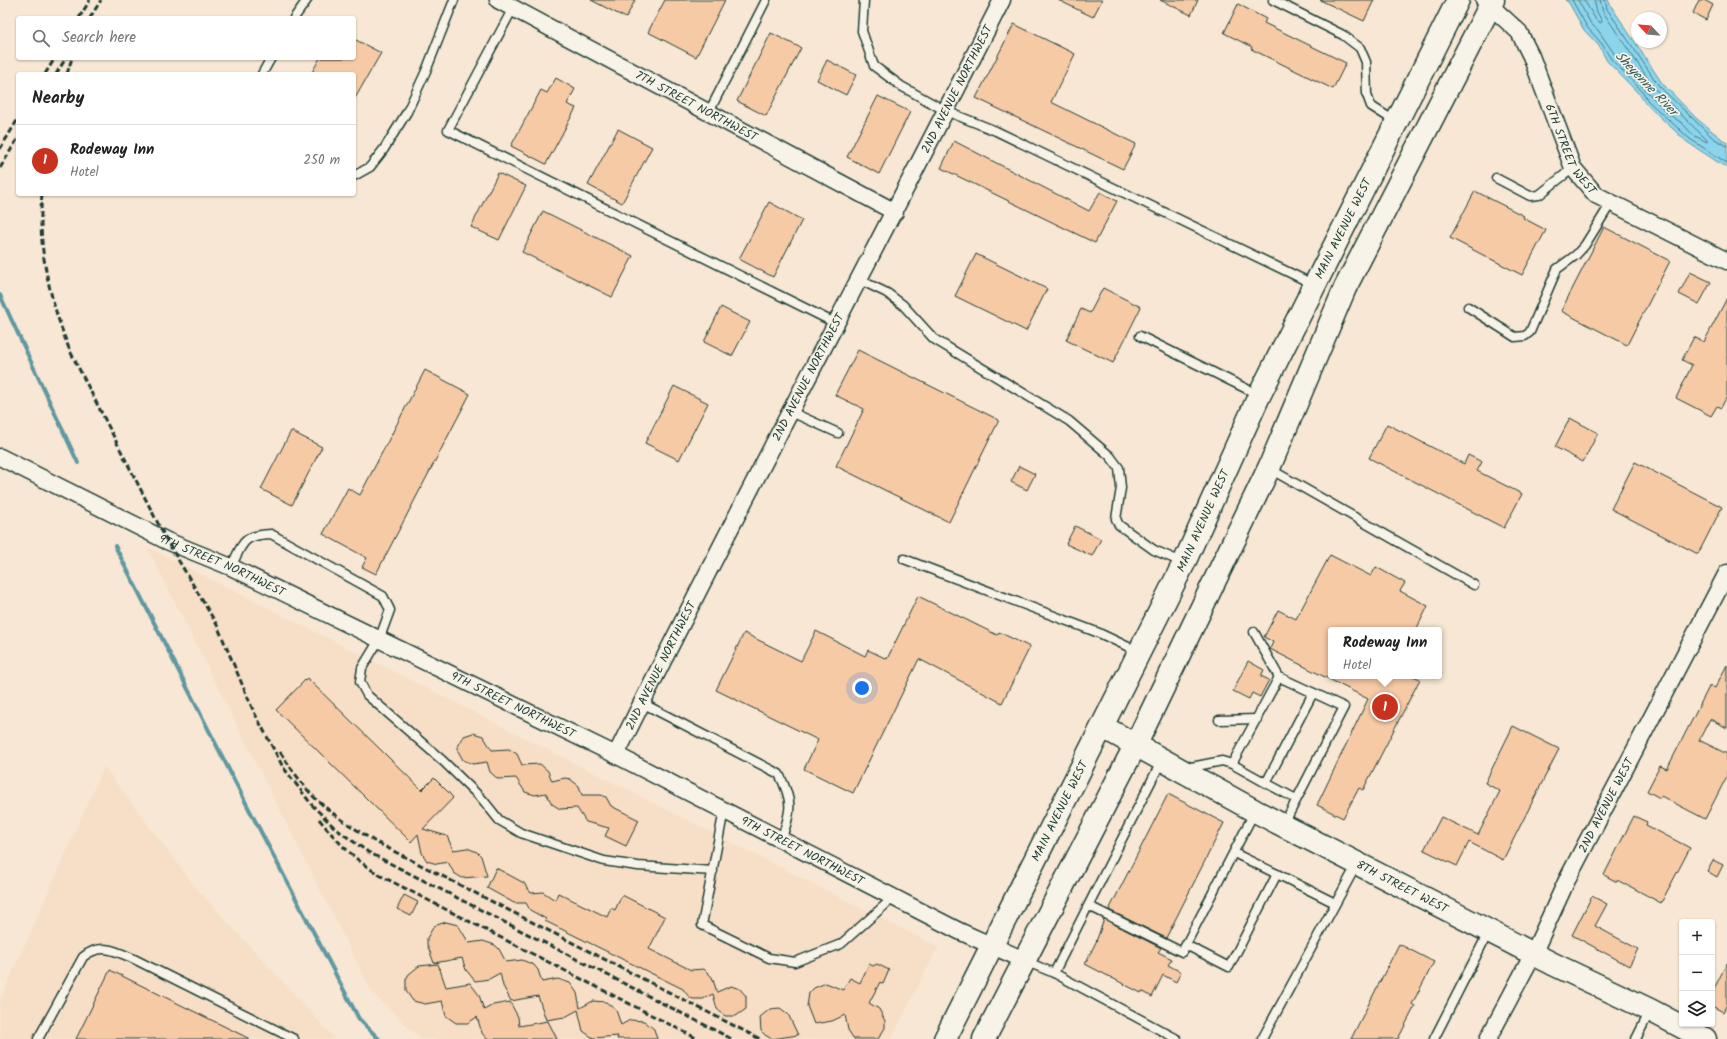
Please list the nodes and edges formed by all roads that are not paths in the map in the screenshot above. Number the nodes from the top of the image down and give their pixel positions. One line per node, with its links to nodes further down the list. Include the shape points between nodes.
1 (307, 0): 11 (lane)
2 (454, 0): 18 (lane, via 407,112 370,167)
3 (498, 0): 10 (street, 7TH STREET NORTHWEST)
4 (766, 0): 15 (lane)
5 (864, 0): 14 (lane, via 862,31 874,66 901,86)
6 (1002, 0): 14 (street, 2ND AVENUE NORTHWEST)
7 (1274, 0): 16 (lane, via 1343,35 1360,48 1366,62 1367,95 1371,106)
8 (1458, 0): 16 (main road, MAIN AVENUE WEST)
9 (1489, 2): 17 (street, 6TH STREET WEST, via 1519,32 1532,56); 32 (main road, via 1345,288)
10 (513, 8): 15 (street, 7TH STREET NORTHWEST); 26 (lane, via 448,130)
11 (295, 16)
12 (270, 60): 13 (lane)
13 (263, 72)
14 (946, 111): 21 (street, 2ND AVENUE NORTHWEST); 24 (lane, via 996,131)
15 (709, 112): 21 (street, 7TH STREET NORTHWEST)
16 (1397, 122): 24 (main road, MAIN AVENUE WEST)
17 (1573, 168): 19 (lane, via 1539,195 1530,196); 20 (street, 6TH STREET WEST, via 1596,195)
18 (356, 175)
19 (1496, 178)
20 (1611, 203): 22 (street, 6TH STREET WEST); 25 (lane, via 1585,245 1556,269 1530,332 1516,337)
21 (895, 212): 23 (street, 2ND AVENUE NORTHWEST)
22 (1727, 261)
23 (860, 280): 26 (street, 2ND AVENUE NORTHWEST); 34 (lane, via 903,304 934,339 1068,421 1110,456 1120,468 1121,488 1116,519 1119,525 1154,550)
24 (1315, 285): 28 (main road, MAIN AVENUE WEST)
25 (1468, 307)
26 (836, 324): 29 (street, 2ND AVENUE NORTHWEST)
27 (1140, 336): 28 (lane)
28 (1259, 396): 34 (main road, MAIN AVENUE WEST)
29 (791, 412): 30 (lane); 43 (street, 2ND AVENUE NORTHWEST, via 686,612)
30 (838, 433)
31 (0, 457): 35 (street, 9TH STREET NORTHWEST, via 167,541)
32 (1269, 468): 37 (lane); 47 (main road)
33 (904, 559): 40 (lane, via 1099,633)
34 (1184, 563): 40 (main road, MAIN AVENUE WEST)
35 (231, 567): 39 (street, 9TH STREET NORTHWEST); 39 (lane, via 244,541 254,534 271,534 383,596 390,610)
36 (1727, 573): 67 (street, 2ND AVENUE WEST, via 1567,880)
37 (1474, 585)
38 (1254, 632): 41 (lane)
39 (379, 640): 48 (street, 9TH STREET NORTHWEST); 59 (lane, via 362,668 360,682 367,695 443,761 483,800 499,820 521,832 604,861)
40 (1140, 652): 46 (main road, MAIN AVENUE WEST)
41 (1279, 677): 42 (lane); 44 (lane)
42 (1313, 693): 51 (lane); 52 (lane, via 1344,707)
43 (642, 703): 48 (street, 2ND AVENUE NORTHWEST); 56 (lane, via 779,774 788,792 791,811)
44 (1257, 719): 45 (lane); 49 (lane)
45 (1219, 720)
46 (1103, 726): 47 (main road, 8TH STREET WEST); 66 (main road, MAIN AVENUE WEST)
47 (1135, 746): 50 (main road, 8TH STREET WEST); 68 (main road)
48 (616, 755): 53 (street, 9TH STREET NORTHWEST)
49 (1232, 764): 50 (lane, via 1222,762); 51 (lane)
50 (1171, 765): 54 (main road, 8TH STREET WEST); 63 (lane)
51 (1266, 783): 52 (lane)
52 (1296, 799): 55 (lane)
53 (724, 810): 56 (street, 9TH STREET NORTHWEST); 59 (lane)
54 (1255, 811): 55 (main road, 8TH STREET WEST); 57 (lane)
55 (1284, 825): 58 (main road, 8TH STREET WEST)
56 (781, 841): 61 (street, 9TH STREET NORTHWEST)
57 (1234, 853): 60 (lane); 65 (lane)
58 (1358, 863): 62 (lane); 64 (main road, 8TH STREET WEST)
59 (713, 871): 61 (lane, via 702,925 769,958 795,962 841,944)
60 (1277, 874): 62 (lane); 65 (lane, via 1228,967)
61 (894, 897): 66 (street, 9TH STREET NORTHWEST)
62 (1335, 903): 76 (lane)
63 (1089, 906): 65 (lane, via 1182,952); 69 (lane)
64 (1489, 930): 67 (main road, 8TH STREET WEST); 77 (lane)
65 (1186, 944)
66 (992, 946): 68 (street, 9TH STREET NORTHWEST); 73 (main road, MAIN AVENUE WEST)
67 (1533, 954): 70 (main road, 8TH STREET WEST); 78 (street, 2ND AVENUE WEST)
68 (1024, 960): 69 (lane); 74 (main road)
69 (1054, 973): 75 (lane)
70 (1650, 1010): 79 (lane); 80 (main road, 8TH STREET WEST)
71 (38, 1039): 72 (lane, via 83,957 91,950 99,949 112,949 132,958)
72 (294, 1039)
73 (945, 1039)
74 (984, 1039)
75 (1177, 1039)
76 (1262, 1039)
77 (1434, 1039)
78 (1488, 1039)
79 (1636, 1039)
80 (1705, 1039)

